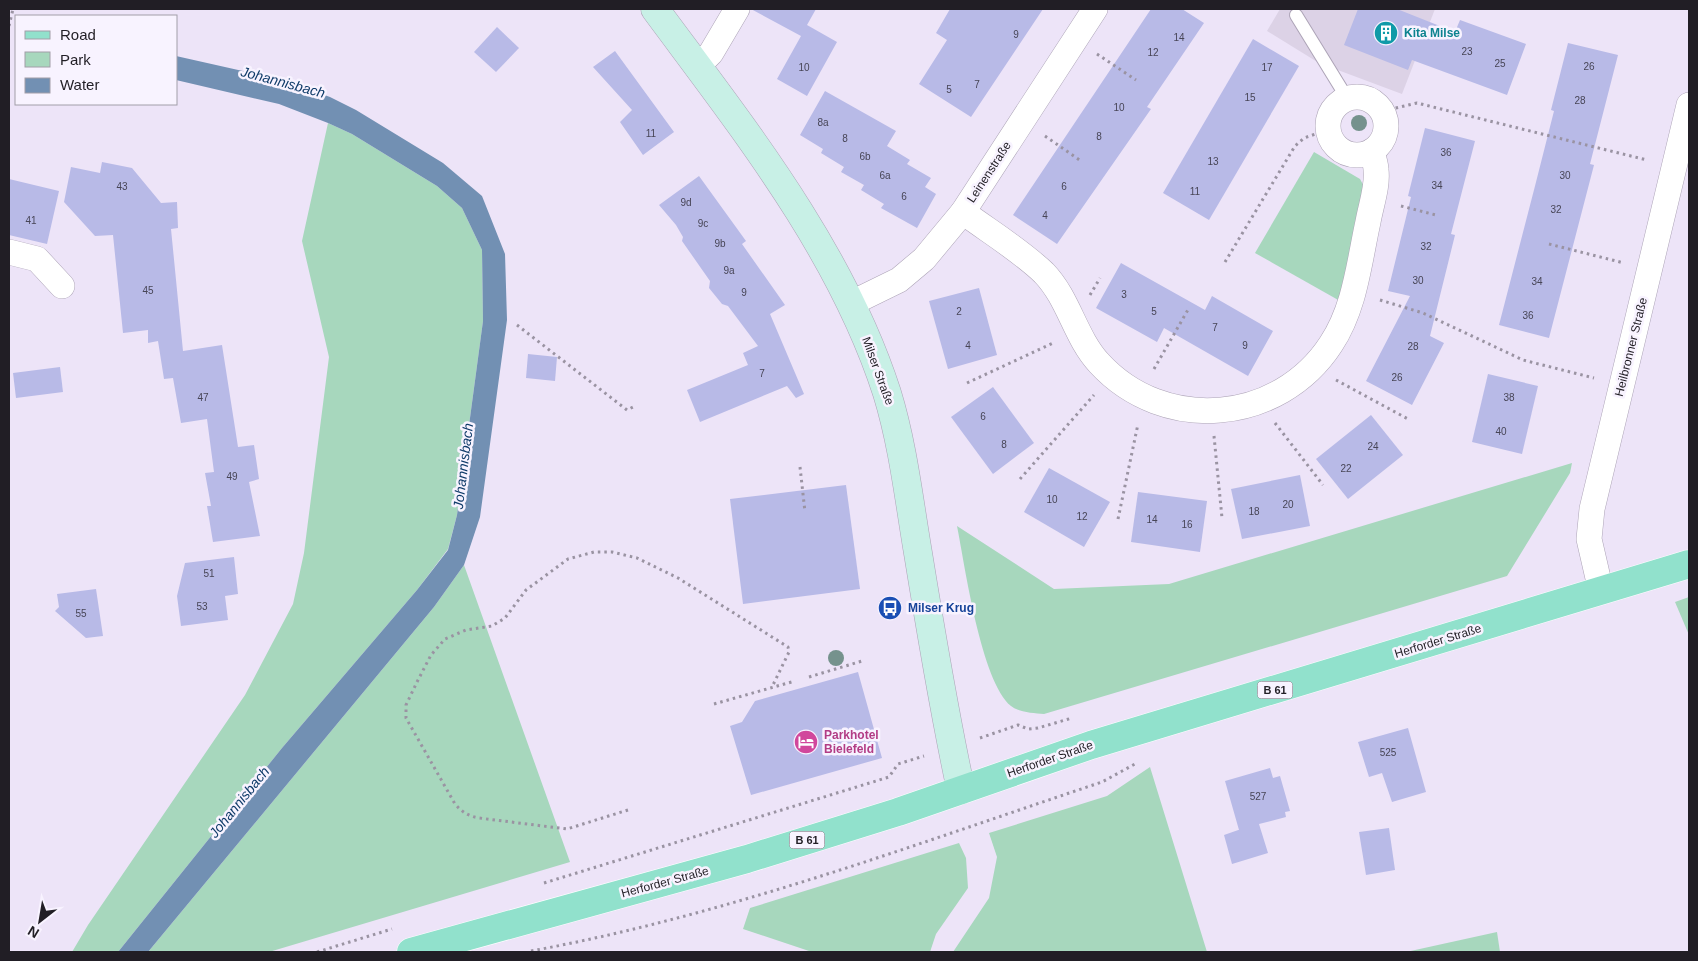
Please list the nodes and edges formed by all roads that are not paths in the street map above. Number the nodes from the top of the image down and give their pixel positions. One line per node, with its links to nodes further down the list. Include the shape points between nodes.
1 (655, 9): 5 (main road, Milser Straße)
2 (737, 9): 5 (street, via 711,53)
3 (1095, 9): 9 (street, Leinenstraße)
4 (1296, 15): 6 (lane)
5 (697, 67): 12 (main road, Milser Straße, via 815,235)
6 (1347, 98): 8 (street, via 1361,96 1383,111 1386,129 1379,146); 8 (street, via 1330,112 1328,130 1336,147 1353,155)
7 (1689, 105): 14 (street, Heilbronner Straße, via 1592,509 1589,539)
8 (1372, 151): 9 (street, via 1376,170 1372,199 1353,294 1337,335 1312,367 1296,381 1259,402 1230,411 1181,408 1142,395 1112,374 1100,364 1045,274)
9 (963, 212): 12 (street, Leinenstraße, via 924,259 899,280)
10 (9, 252): 11 (street, via 37,259)
11 (62, 286)
12 (852, 303): 15 (main road, Milser Straße, via 887,392 897,429)
13 (1689, 564): 14 (main road, Herforder Straße / B 61)
14 (1602, 591): 15 (main road, Herforder Straße / B 61, via 1091,745)
15 (961, 790): 16 (main road, Herforder Straße / B 61, via 747,860)
16 (411, 952)

